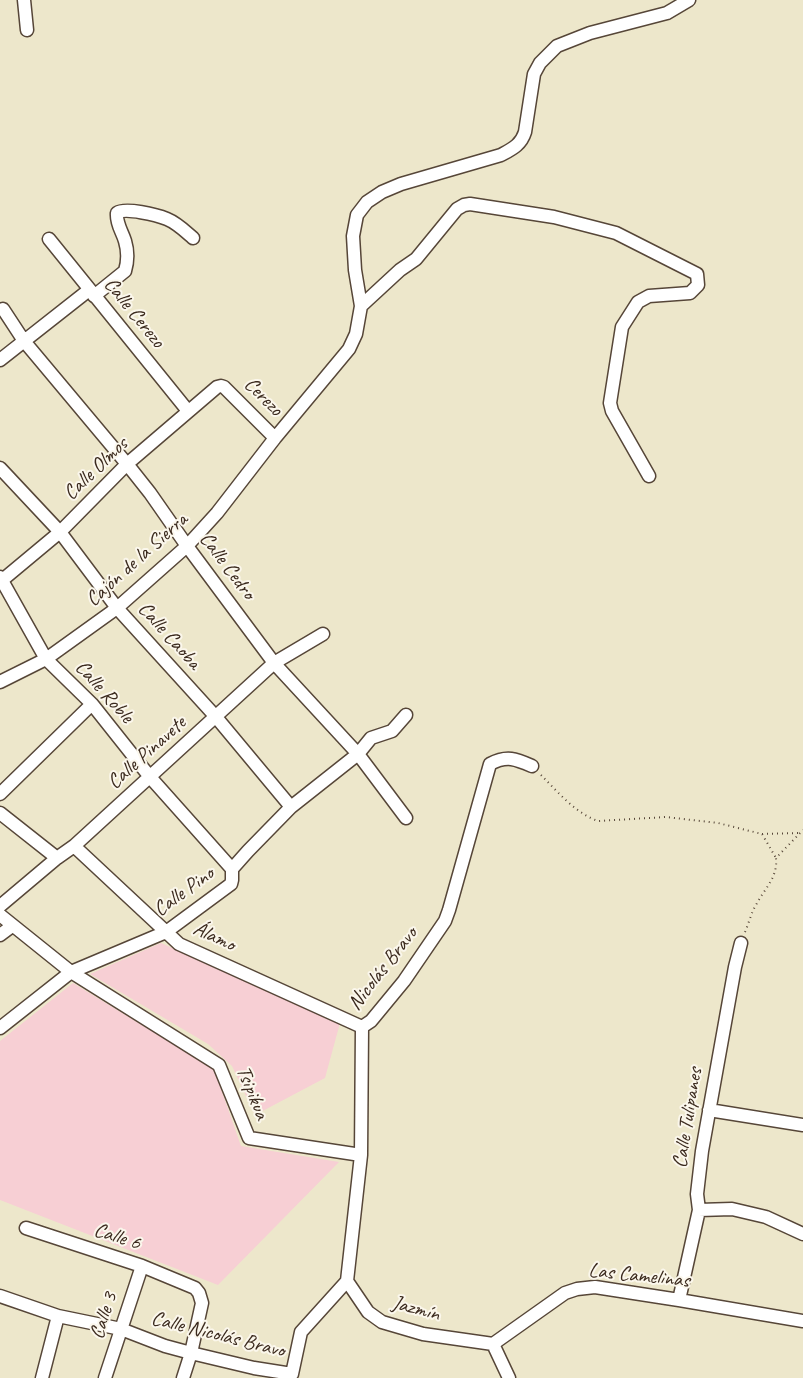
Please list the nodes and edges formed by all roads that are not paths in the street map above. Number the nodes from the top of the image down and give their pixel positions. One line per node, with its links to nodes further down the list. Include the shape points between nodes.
1 (24, 0): 3 (street)
2 (689, 0): 7 (street, Cajón de la Sierra, via 667,13 590,33 557,46 534,74 523,140 502,155 401,184 367,202 357,215 353,236)
3 (27, 30)
4 (193, 238): 6 (street, via 166,219 121,210 116,220 128,255 125,271)
5 (49, 240): 6 (street, Calle Cerezo)
6 (91, 293): 9 (street); 12 (street, Calle Cerezo)
7 (361, 306): 13 (street, Cajón de la Sierra, via 356,334 349,349); 16 (street, via 416,259 457,209 470,204 554,216 616,233 696,274 698,285 690,293 642,299 622,327 610,403)
8 (3, 308): 9 (street, Calle Cedro)
9 (24, 341): 10 (street); 14 (street, Calle Cedro)
10 (0, 360)
11 (221, 386): 12 (street, Calle Olmos); 13 (street, Cerezo)
12 (188, 411): 14 (street, Calle Olmos)
13 (275, 438): 18 (street, Cajón de la Sierra)
14 (127, 464): 17 (street, Calle Olmos); 18 (street, Calle Cedro)
15 (1, 470): 17 (street, Calle Caoba)
16 (649, 476)
17 (60, 532): 19 (street, Calle Olmos); 20 (street, Calle Caoba)
18 (187, 546): 20 (street, Cajón de la Sierra); 23 (street, Calle Cedro)
19 (1, 580): 22 (street, Calle Roble)
20 (117, 608): 22 (street, Cajón de la Sierra); 27 (street, Calle Caoba)
21 (323, 634): 23 (street, Calle Pinavete)
22 (46, 659): 24 (street, Cajón de la Sierra); 25 (street, Calle Roble)
23 (274, 663): 27 (street, Calle Pinavete); 28 (street, Calle Cedro)
24 (0, 682)
25 (92, 704): 30 (street, Calle Roble); 31 (street)
26 (406, 715): 28 (street, Calle Pino, via 392,731 371,738)
27 (216, 717): 30 (street, Calle Pinavete); 32 (street, Calle Caoba)
28 (358, 754): 32 (street, Calle Pino); 34 (street, Calle Cedro)
29 (532, 766): 45 (street, Nicolás Bravo, via 506,758 490,764 445,921 404,981 371,1021)
30 (150, 777): 35 (street, Calle Pinavete); 37 (street, Calle Roble)
31 (0, 794)
32 (290, 807): 37 (street, Calle Pino)
33 (0, 813): 36 (street)
34 (406, 818)
35 (74, 846): 36 (street, Calle Pinavete); 41 (street, Álamo)
36 (58, 858): 38 (street, Calle Pinavete)
37 (232, 868): 41 (street, Calle Pino, via 231,884)
38 (0, 906)
39 (0, 915): 40 (street)
40 (12, 926): 42 (street); 44 (street)
41 (166, 932): 44 (street, Calle Pino); 45 (street, Álamo, via 179,944)
42 (0, 935)
43 (741, 943): 47 (street, Calle Tulipanes)
44 (71, 972): 46 (street, Calle Pino); 49 (street, Tsipikua, via 219,1065 249,1138)
45 (362, 1027): 49 (street, Nicolás Bravo)
46 (0, 1028)
47 (709, 1110): 48 (street); 50 (street, Calle Tulipanes, via 697,1194)
48 (803, 1125)
49 (361, 1155): 54 (street, Nicolás Bravo)
50 (699, 1210): 52 (street, via 732,1209 766,1217); 56 (street, Calle Tulipanes)
51 (26, 1228): 53 (street, Calle 6)
52 (803, 1234)
53 (142, 1266): 59 (street, Calle 3); 61 (street, Calle 6, via 200,1293 202,1303)
54 (347, 1281): 60 (street, Jazmín, via 368,1312 382,1322 423,1334); 63 (street, Calle Nicolás Bravo, via 301,1332)
55 (1, 1298): 57 (street, Calle Nicolás Bravo)
56 (679, 1300): 58 (street, Las Camelinas); 60 (street, Las Camelinas, via 595,1287 577,1289 548,1304)
57 (58, 1316): 59 (street, Calle Nicolás Bravo); 64 (street)
58 (803, 1321)
59 (121, 1329): 61 (street, Calle Nicolás Bravo); 65 (street, Calle 3)
60 (493, 1344): 67 (street)
61 (191, 1353): 62 (street, Calle Nicolás Bravo); 66 (street)
62 (254, 1373): 63 (street, Calle Nicolás Bravo)
63 (293, 1376)
64 (42, 1378)
65 (105, 1378)
66 (183, 1378)
67 (509, 1378)

